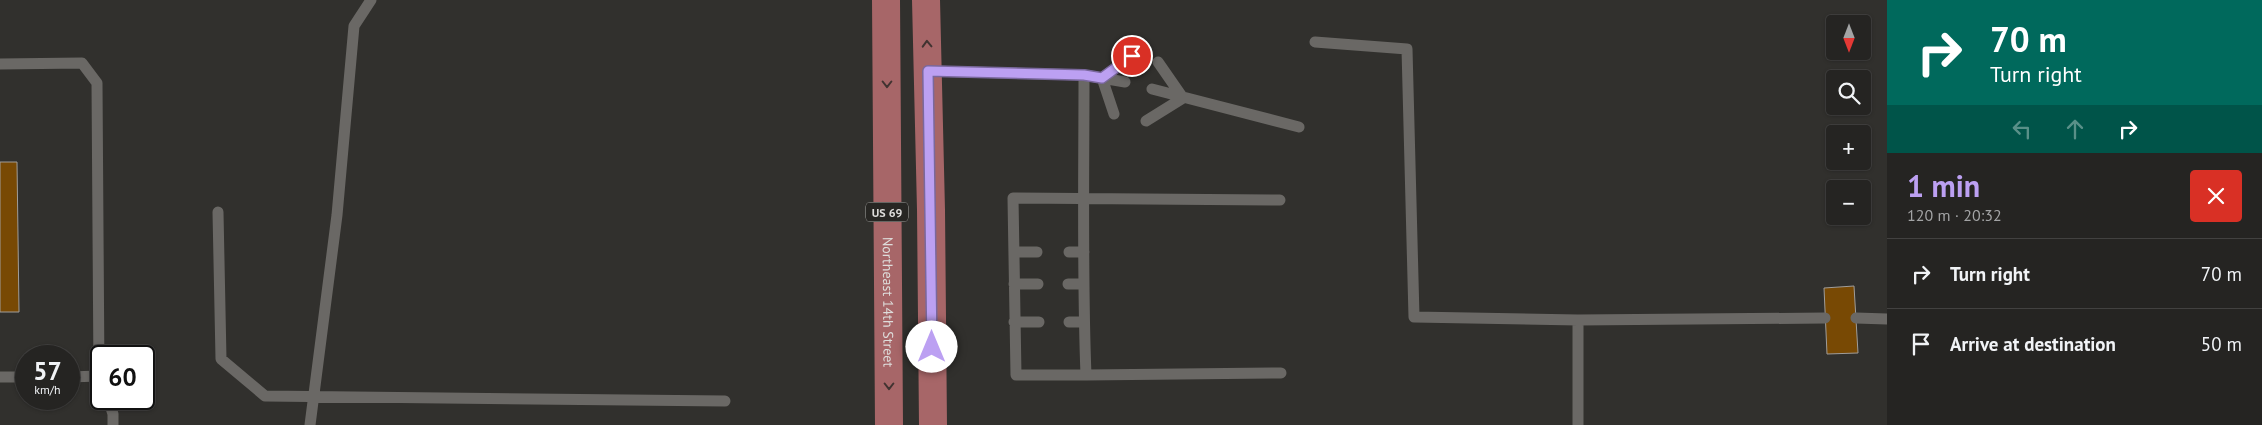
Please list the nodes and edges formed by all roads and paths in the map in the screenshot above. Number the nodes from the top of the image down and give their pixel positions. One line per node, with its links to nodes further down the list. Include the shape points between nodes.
1 (371, 0): 41 (lane, via 354,26 337,215)
2 (886, 0): 46 (main road, Northeast 14th Street / US 69, one-way to 46)
3 (926, 0): 8 (main road, one-way to 3)
4 (1315, 42): 31 (lane, via 1407,49 1414,317)
5 (1132, 56): 10 (lane)
6 (1158, 62): 13 (lane)
7 (0, 64): 36 (lane, via 82,63 97,83)
8 (928, 71): 9 (lane); 47 (main road)
9 (1084, 75): 10 (lane); 17 (lane)
10 (1102, 78): 11 (lane); 14 (lane)
11 (1125, 82)
12 (1152, 89): 13 (lane)
13 (1184, 98): 15 (lane); 16 (lane)
14 (1114, 114)
15 (1146, 120)
16 (1298, 127)
17 (1084, 198): 18 (lane); 20 (lane, via 1013,198); 23 (lane)
18 (1280, 200)
19 (218, 212): 41 (lane, via 221,359 265,396)
20 (1014, 252): 21 (lane); 24 (lane)
21 (1037, 252)
22 (1069, 252): 23 (lane)
23 (1084, 252): 27 (lane)
24 (1014, 284): 25 (lane); 32 (lane)
25 (1038, 284)
26 (1068, 284): 27 (lane)
27 (1084, 284): 35 (lane)
28 (1825, 318): 31 (lane)
29 (1856, 318): 30 (lane)
30 (1887, 318)
31 (1578, 320): 48 (lane)
32 (1014, 322): 33 (lane); 38 (lane, via 1016,375)
33 (1039, 322)
34 (1069, 322): 35 (lane)
35 (1084, 322): 38 (lane)
36 (100, 345)
37 (1281, 373): 38 (lane)
38 (1086, 375)
39 (0, 377): 40 (lane)
40 (15, 377)
41 (315, 396): 42 (lane); 45 (lane)
42 (725, 401)
43 (112, 410): 44 (lane)
44 (113, 425)
45 (310, 425)
46 (889, 425)
47 (933, 425)
48 (1578, 425)

